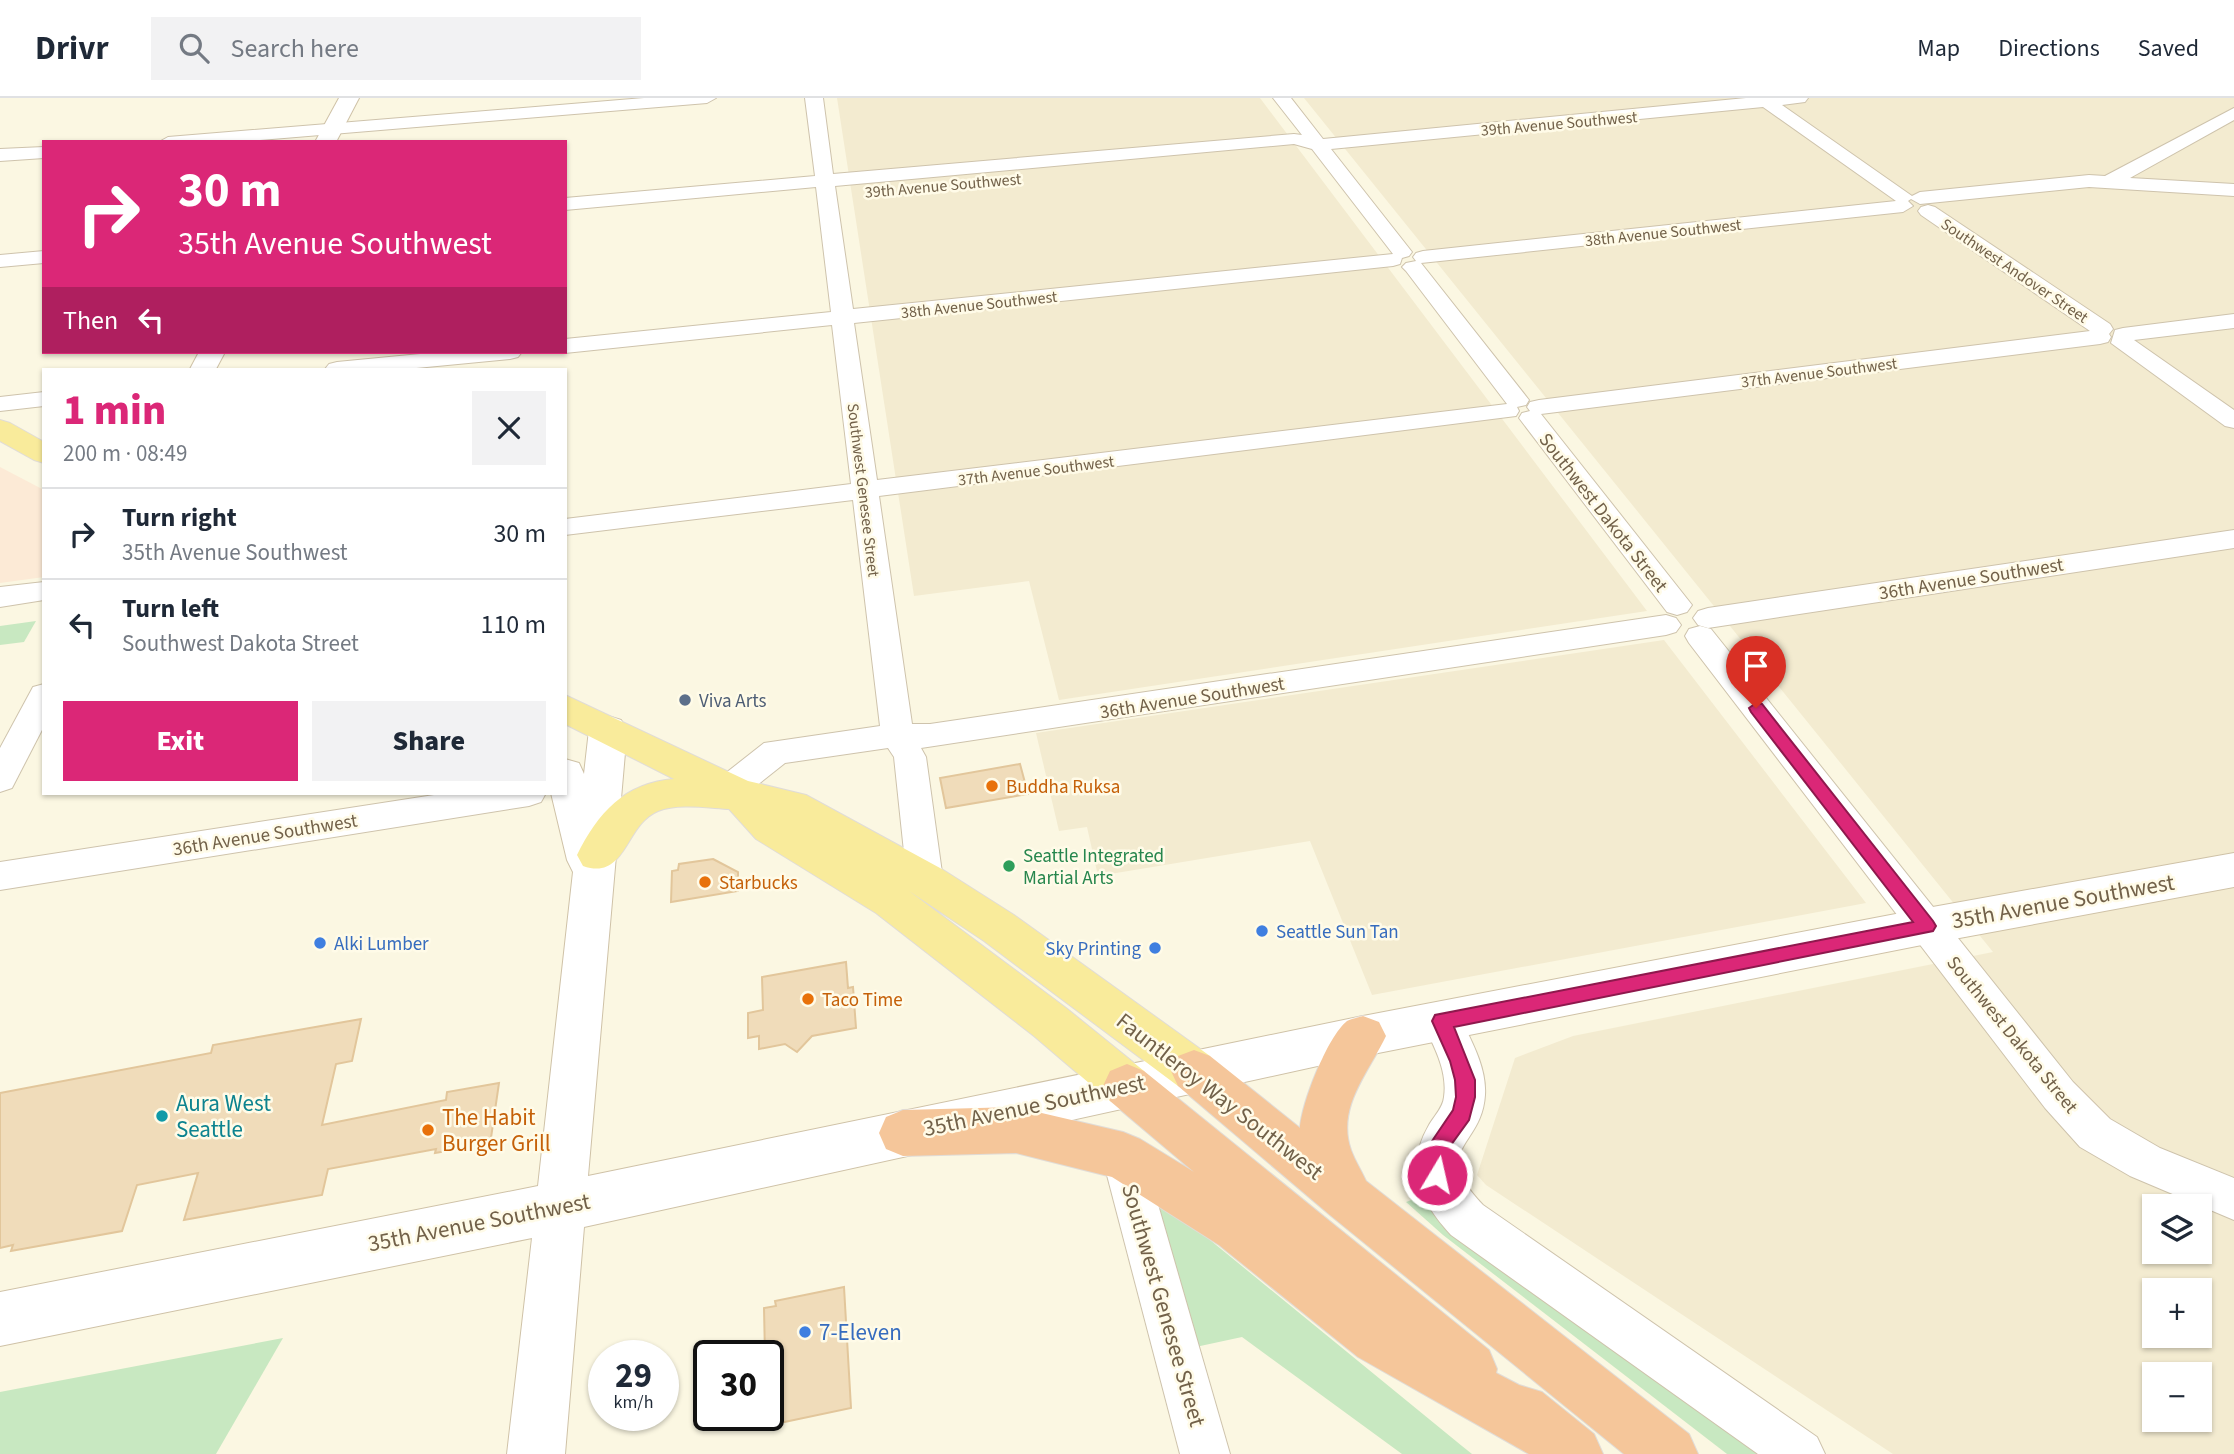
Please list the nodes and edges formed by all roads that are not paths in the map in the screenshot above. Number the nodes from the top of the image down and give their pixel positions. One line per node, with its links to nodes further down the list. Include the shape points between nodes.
1 (349, 98): 8 (main road)
2 (706, 98): 8 (street)
3 (814, 98): 14 (street, Southwest Genesee Street)
4 (1282, 98): 10 (street, Southwest Dakota Street)
5 (1800, 98): 6 (street, 39th Avenue Southwest)
6 (1766, 100): 10 (street, 39th Avenue Southwest); 18 (street, Southwest Andover Street)
7 (2234, 113): 13 (street)
8 (329, 135): 9 (street)
9 (213, 140)
10 (1318, 145): 14 (street, 39th Avenue Southwest, via 1304,153); 21 (street, Southwest Dakota Street)
11 (42, 152): 12 (street)
12 (0, 155)
13 (2110, 181): 15 (street); 18 (street)
14 (826, 188): 17 (street, 39th Avenue Southwest); 19 (street, 39th Avenue Southwest); 23 (street, Southwest Genesee Street)
15 (2234, 190)
16 (2234, 203): 18 (street, via 2085,195)
17 (567, 204)
18 (1917, 205): 21 (street, 38th Avenue Southwest); 25 (street, Southwest Andover Street)
19 (567, 219)
20 (42, 257): 22 (street)
21 (1408, 259): 23 (street, 38th Avenue Southwest); 31 (street, Southwest Dakota Street)
22 (0, 261)
23 (843, 318): 26 (street, 38th Avenue Southwest); 35 (street, Southwest Genesee Street)
24 (2234, 321): 25 (street, 37th Avenue Southwest)
25 (2112, 336): 31 (street, 37th Avenue Southwest); 32 (street, Southwest Andover Street)
26 (567, 346)
27 (490, 354): 28 (street)
28 (347, 368)
29 (42, 399): 30 (street)
30 (0, 404)
31 (1523, 409): 35 (street, 37th Avenue Southwest); 40 (street, Southwest Dakota Street)
32 (2234, 421)
33 (0, 429): 34 (main road)
34 (42, 453)
35 (863, 491): 36 (street, 37th Avenue Southwest); 45 (street, Southwest Genesee Street)
36 (567, 527)
37 (2234, 539): 41 (street, 36th Avenue Southwest)
38 (42, 592): 39 (street)
39 (0, 597)
40 (1671, 615): 41 (street, via 1695,608); 45 (street, 36th Avenue Southwest, via 930,736)
41 (1704, 627): 54 (street, Southwest Dakota Street)
42 (42, 699): 46 (street)
43 (567, 709): 44 (main road, Fauntleroy Way Southwest)
44 (608, 730): 47 (main road); 48 (main road, Fauntleroy Way Southwest)
45 (897, 734): 48 (street, 36th Avenue Southwest, via 776,752); 53 (street, Southwest Genesee Street, via 910,757)
46 (0, 779)
47 (576, 785): 51 (main road)
48 (734, 791): 51 (main road, via 674,794 635,807); 53 (main road, Fauntleroy Way Southwest, via 792,806); 58 (main road, Fauntleroy Way Southwest, via 770,828 891,901)
49 (516, 795): 52 (street, 36th Avenue Southwest)
50 (2234, 870): 54 (main road, 35th Avenue Southwest)
51 (595, 872): 63 (main road)
52 (0, 876)
53 (925, 880): 57 (main road, Fauntleroy Way Southwest, via 999,928)
54 (1927, 926): 55 (main road, 35th Avenue Southwest); 62 (street, Southwest Dakota Street, via 2059,1096 2095,1133 2145,1161)
55 (1442, 1021): 56 (main road, 35th Avenue Southwest); 69 (street, via 1465,1080 1462,1113 1442,1141 1437,1160 1440,1183 1454,1207)
56 (1363, 1036): 57 (main road, 35th Avenue Southwest); 61 (highway, via 1344,1064 1327,1104 1326,1147)
57 (1194, 1071): 58 (main road, 35th Avenue Southwest); 61 (highway, Fauntleroy Way Southwest)
58 (1127, 1086): 59 (main road, 35th Avenue Southwest); 66 (highway, Fauntleroy Way Southwest)
59 (903, 1133): 60 (highway, via 1016,1130); 63 (main road, 35th Avenue Southwest)
60 (1123, 1156): 65 (street, Southwest Genesee Street); 66 (highway, via 1237,1227 1377,1338)
61 (1348, 1198): 68 (highway, Fauntleroy Way Southwest)
62 (2234, 1199)
63 (560, 1207): 64 (main road, 35th Avenue Southwest); 67 (main road)
64 (0, 1319)
65 (1200, 1434)
66 (1558, 1442)
67 (536, 1454)
68 (1669, 1454)
69 (1800, 1454)

